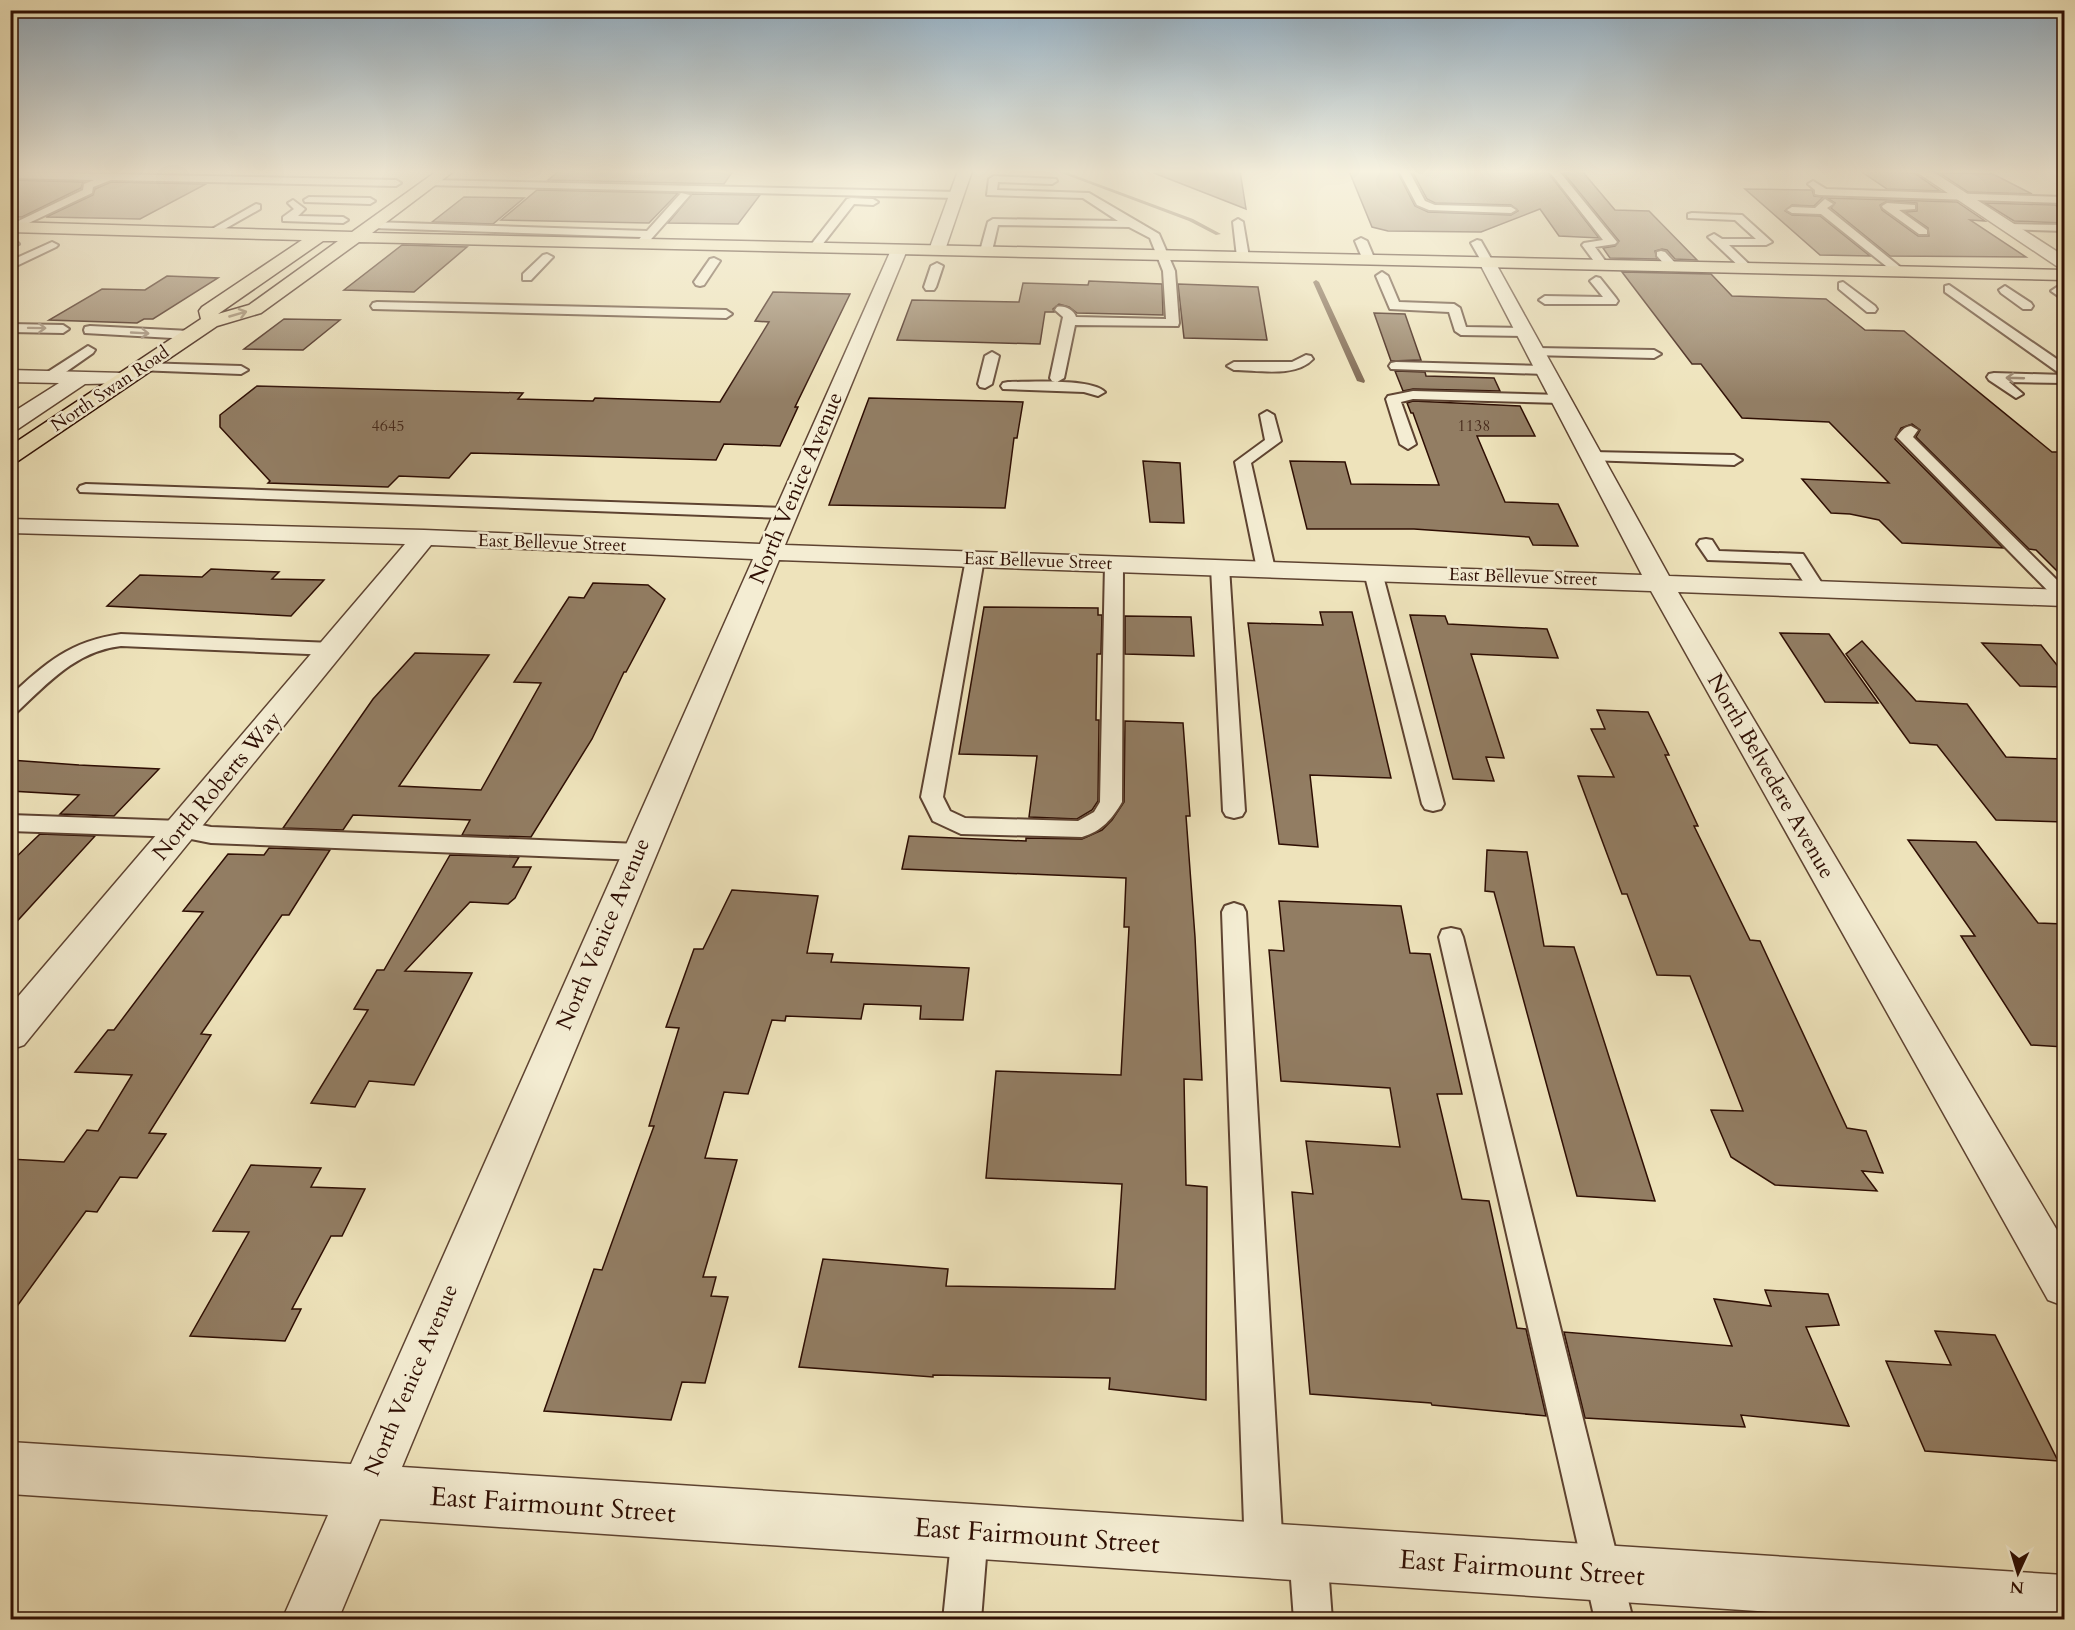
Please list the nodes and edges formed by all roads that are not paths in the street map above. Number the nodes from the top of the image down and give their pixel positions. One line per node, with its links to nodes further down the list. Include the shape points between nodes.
1 (48, 247): 27 (lane)
2 (137, 247): 16 (main road)
3 (303, 247): 16 (main road, North Swan Road)
4 (342, 247): 17 (main road, North Swan Road)
5 (807, 247): 15 (main road)
6 (943, 247): 22 (street)
7 (986, 247): 18 (lane)
8 (1160, 247): 26 (lane)
9 (1242, 247): 21 (lane)
10 (1364, 247): 23 (lane)
11 (1589, 247): 30 (lane)
12 (1724, 247): 28 (lane)
13 (1871, 247): 29 (lane)
14 (2030, 247): 33 (street)
15 (814, 248): 20 (main road)
16 (298, 251): 17 (main road); 46 (main road, North Swan Road, via 208,311)
17 (335, 252): 19 (main road); 46 (main road, North Swan Road, one-way to 17, via 255,309)
18 (986, 252): 22 (main road); 26 (main road)
19 (547, 257): 24 (main road); 32 (lane)
20 (895, 257): 22 (main road); 24 (main road); 80 (street, North Venice Avenue)
21 (1243, 257): 23 (main road); 26 (main road)
22 (937, 258): 26 (main road); 36 (lane)
23 (1369, 260): 25 (main road)
24 (714, 261): 34 (lane)
25 (1487, 262): 30 (main road); 31 (main road); 52 (street, North Belvedere Avenue)
26 (1166, 263): 31 (main road); 45 (lane, via 1173,323)
27 (10, 266)
28 (1748, 269): 29 (main road); 30 (main road, via 1667,261)
29 (1900, 272): 33 (main road)
30 (1600, 273): 35 (main road); 39 (lane, via 1612,301)
31 (1382, 276): 52 (lane, via 1394,306 1454,308 1461,331)
32 (527, 277)
33 (2063, 277): 38 (main road)
34 (700, 282)
35 (1843, 286): 37 (main road); 42 (lane)
36 (930, 287)
37 (1949, 289): 38 (main road); 60 (lane)
38 (2005, 290): 41 (lane)
39 (1545, 300)
40 (377, 306): 44 (lane)
41 (2027, 306)
42 (1871, 309)
43 (1060, 310): 45 (lane, via 1070,316)
44 (726, 314)
45 (1069, 321): 64 (lane)
46 (210, 322): 50 (main road, North Swan Road)
47 (10, 328): 48 (lane, one-way to 48)
48 (63, 329)
49 (90, 330): 50 (lane, one-way to 50)
50 (190, 336): 58 (main road, North Swan Road)
51 (88, 350): 62 (lane)
52 (1535, 351): 53 (lane); 57 (lane); 71 (street, North Belvedere Avenue)
53 (1653, 354)
54 (992, 356): 67 (lane)
55 (1306, 360): 56 (lane, via 1295,366)
56 (1234, 366)
57 (1396, 366)
58 (142, 367): 59 (lane); 65 (main road, North Swan Road)
59 (241, 370)
60 (2064, 370)
61 (10, 376): 62 (street)
62 (48, 378): 63 (street)
63 (81, 378): 65 (street); 73 (street, North Swan Road)
64 (1057, 378)
65 (124, 379): 76 (main road, North Swan Road)
66 (2064, 379): 70 (lane, one-way to 70, via 1994,377)
67 (985, 384)
68 (1008, 386): 69 (lane, via 1085,388)
69 (1098, 392)
70 (2016, 394)
71 (1561, 399): 75 (lane, via 1413,395 1394,399); 77 (street, North Belvedere Avenue)
72 (1267, 415): 88 (lane, via 1273,441 1243,462)
73 (10, 424)
74 (1911, 430): 92 (lane, via 1905,437)
75 (1408, 444)
76 (10, 456)
77 (1592, 457): 78 (lane); 90 (street, North Belvedere Avenue)
78 (1734, 460)
79 (86, 489): 80 (lane)
80 (785, 513): 84 (street, North Venice Avenue)
81 (10, 526): 82 (street, East Bellevue Street)
82 (424, 537): 84 (street, East Bellevue Street); 93 (street, North Roberts Way)
83 (1706, 544): 91 (lane, via 1714,556 1797,558)
84 (768, 552): 85 (street, East Bellevue Street); 99 (street, North Venice Avenue)
85 (975, 559): 86 (street, East Bellevue Street); 86 (lane, via 932,797 941,816 961,826 1082,829 1102,817 1111,802)
86 (1114, 564): 87 (street, East Bellevue Street)
87 (1220, 567): 88 (street, East Bellevue Street); 96 (lane)
88 (1266, 569): 89 (street, East Bellevue Street)
89 (1373, 572): 90 (street, East Bellevue Street); 95 (lane)
90 (1659, 582): 91 (street, East Bellevue Street); 103 (street, North Belvedere Avenue)
91 (1816, 588): 92 (street, East Bellevue Street)
92 (2064, 597)
93 (332, 649): 94 (lane, via 94,643 70,655); 98 (street, North Roberts Way)
94 (10, 708)
95 (1433, 804)
96 (1234, 811)
97 (10, 823): 98 (lane)
98 (181, 829): 99 (lane, via 211,835); 102 (street, North Roberts Way)
99 (639, 852): 105 (street, North Venice Avenue)
100 (1234, 912): 107 (lane)
101 (1451, 937): 108 (lane)
102 (10, 1034)
103 (2064, 1284)
104 (10, 1468): 105 (street, East Fairmount Street)
105 (363, 1492): 106 (street, East Fairmount Street); 110 (street, North Venice Avenue)
106 (970, 1532): 107 (street, East Fairmount Street); 111 (lane)
107 (1286, 1552): 108 (street, East Fairmount Street); 112 (lane)
108 (1608, 1597): 109 (street, East Fairmount Street)
109 (2064, 1603)
110 (310, 1620)
111 (962, 1620)
112 (1313, 1620)

